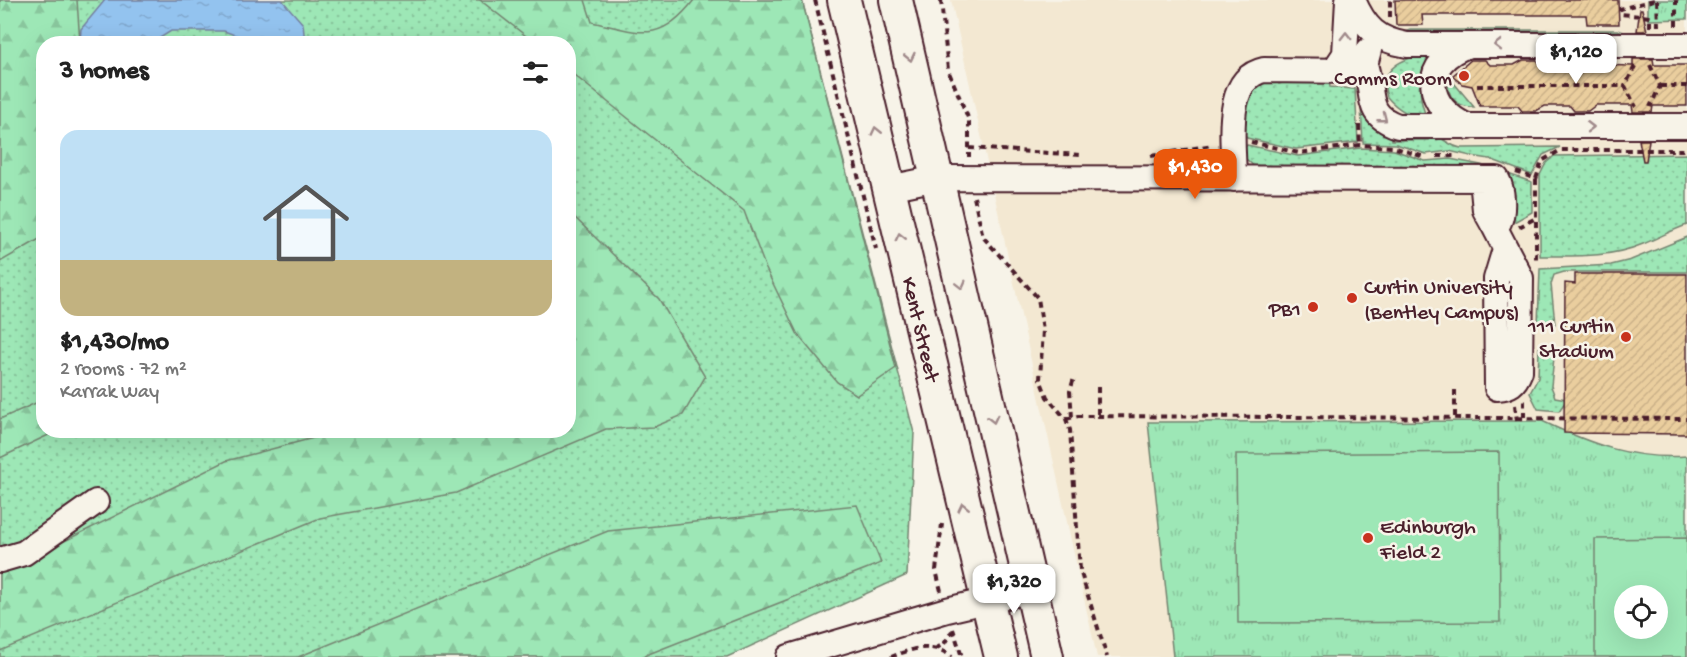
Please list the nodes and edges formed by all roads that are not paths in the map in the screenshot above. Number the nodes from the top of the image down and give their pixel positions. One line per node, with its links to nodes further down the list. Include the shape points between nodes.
1 (844, 0): 15 (main road, Kent Street, one-way to 1)
2 (896, 0): 13 (main road, one-way to 13)
3 (1348, 0): 10 (street, one-way to 3, via 1345,54)
4 (1353, 0): 6 (street)
5 (1370, 0): 6 (street)
6 (1370, 28): 8 (street, via 1385,42); 9 (street)
7 (1681, 36): 8 (street, one-way to 8)
8 (1471, 45): 12 (street, via 1446,57 1433,82 1433,94 1443,110)
9 (1365, 65): 10 (street, via 1355,71); 12 (street, one-way to 12, via 1375,111 1386,122 1398,126)
10 (1335, 69): 14 (street, via 1264,70 1242,81 1235,100)
11 (1687, 126): 12 (street, one-way to 11)
12 (1469, 127)
13 (937, 178): 14 (street); 15 (street); 19 (main road, one-way to 19)
14 (1234, 179): 16 (street, via 1498,177 1485,210)
15 (889, 188): 20 (main road, Kent Street, one-way to 15)
16 (1505, 249)
17 (96, 502): 18 (street, via 24,554)
18 (0, 560)
19 (1032, 590): 20 (street); 23 (main road)
20 (987, 600): 21 (street); 22 (main road, Kent Street)
21 (789, 657)
22 (1001, 657)
23 (1047, 657)

